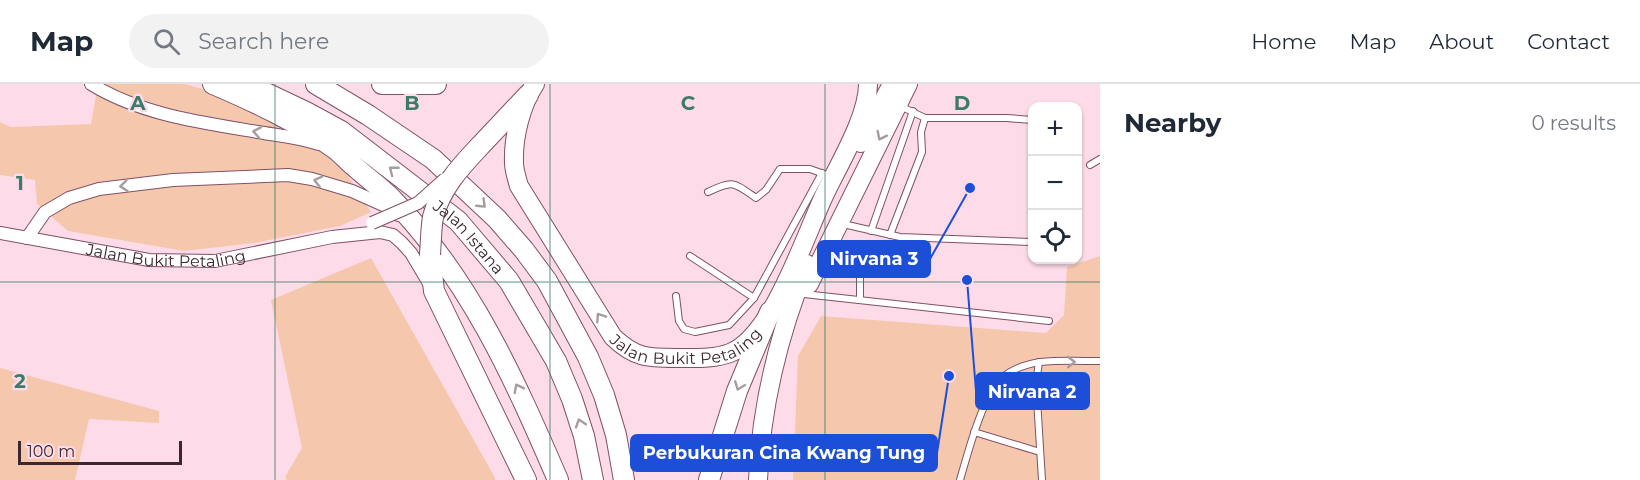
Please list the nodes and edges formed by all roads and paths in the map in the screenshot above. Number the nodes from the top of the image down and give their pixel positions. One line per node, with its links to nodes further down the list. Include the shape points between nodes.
1 (91, 84): 14 (street, one-way to 1, via 164,114)
2 (213, 84): 14 (main road, via 271,109)
3 (239, 84): 45 (main road, Jalan Istana, one-way to 3, via 584,436 556,361 508,281 458,221 340,131 268,94)
4 (316, 84): 46 (main road, Jalan Istana, one-way to 46, via 433,159 524,250 547,281 588,357 616,435)
5 (382, 84): 6 (main road)
6 (436, 84)
7 (868, 84): 18 (main road, Jalan Bukit Petaling, via 858,126)
8 (892, 84): 20 (main road)
9 (908, 84): 11 (main road)
10 (531, 89): 17 (main road, bridge); 36 (main road, Jalan Bukit Petaling, one-way to 10, via 756,334 730,353 713,357 643,356 626,349 613,337 519,186 513,165 515,140)
11 (905, 108): 12 (lane); 20 (main road, one-way to 20); 21 (lane)
12 (925, 118): 13 (lane); 23 (lane, via 922,152)
13 (1028, 120)
14 (334, 148): 27 (main road, via 391,198)
15 (1100, 159): 16 (lane)
16 (1090, 165)
17 (461, 166): 24 (street, Jalan Bukit Petaling, bridge, via 418,203); 27 (main road, bridge, via 441,195)
18 (827, 175): 19 (lane, via 810,169 780,169 756,198 728,183); 31 (main road, Jalan Bukit Petaling); 34 (lane)
19 (708, 192)
20 (832, 220): 21 (lane); 29 (main road); 31 (main road); 40 (main road, via 790,307)
21 (871, 231): 23 (lane)
22 (0, 233): 25 (street, Jalan Bukit Petaling)
23 (890, 235): 26 (lane)
24 (332, 237): 25 (street, Jalan Bukit Petaling, via 215,261 149,260); 30 (street, Jalan Bukit Petaling, via 380,232 393,236 411,253)
25 (27, 238): 27 (street, one-way to 25, via 390,208 352,191 288,175 173,180 99,189 69,198 45,212)
26 (1028, 242)
27 (428, 245): 30 (main road); 44 (main road, one-way to 27, via 522,396 489,334 459,281)
28 (690, 255): 34 (lane)
29 (821, 258): 32 (main road); 35 (lane, via 860,267)
30 (434, 291): 43 (main road)
31 (780, 294): 36 (main road, Jalan Bukit Petaling)
32 (804, 294): 35 (lane); 40 (main road)
33 (676, 296): 34 (lane, via 679,321 684,329 695,332 729,325)
34 (754, 298)
35 (860, 300): 37 (lane)
36 (770, 312): 47 (main road, one-way to 47, via 737,391)
37 (1048, 321)
38 (1100, 361): 39 (lane, one-way to 38)
39 (1040, 362): 41 (lane, via 999,379); 42 (lane, via 1036,383)
40 (768, 385): 48 (main road)
41 (974, 432): 42 (lane); 49 (lane)
42 (1040, 452): 50 (lane)
43 (523, 476)
44 (558, 480)
45 (593, 480)
46 (624, 480)
47 (709, 480)
48 (758, 480)
49 (960, 480)
50 (1042, 480)

